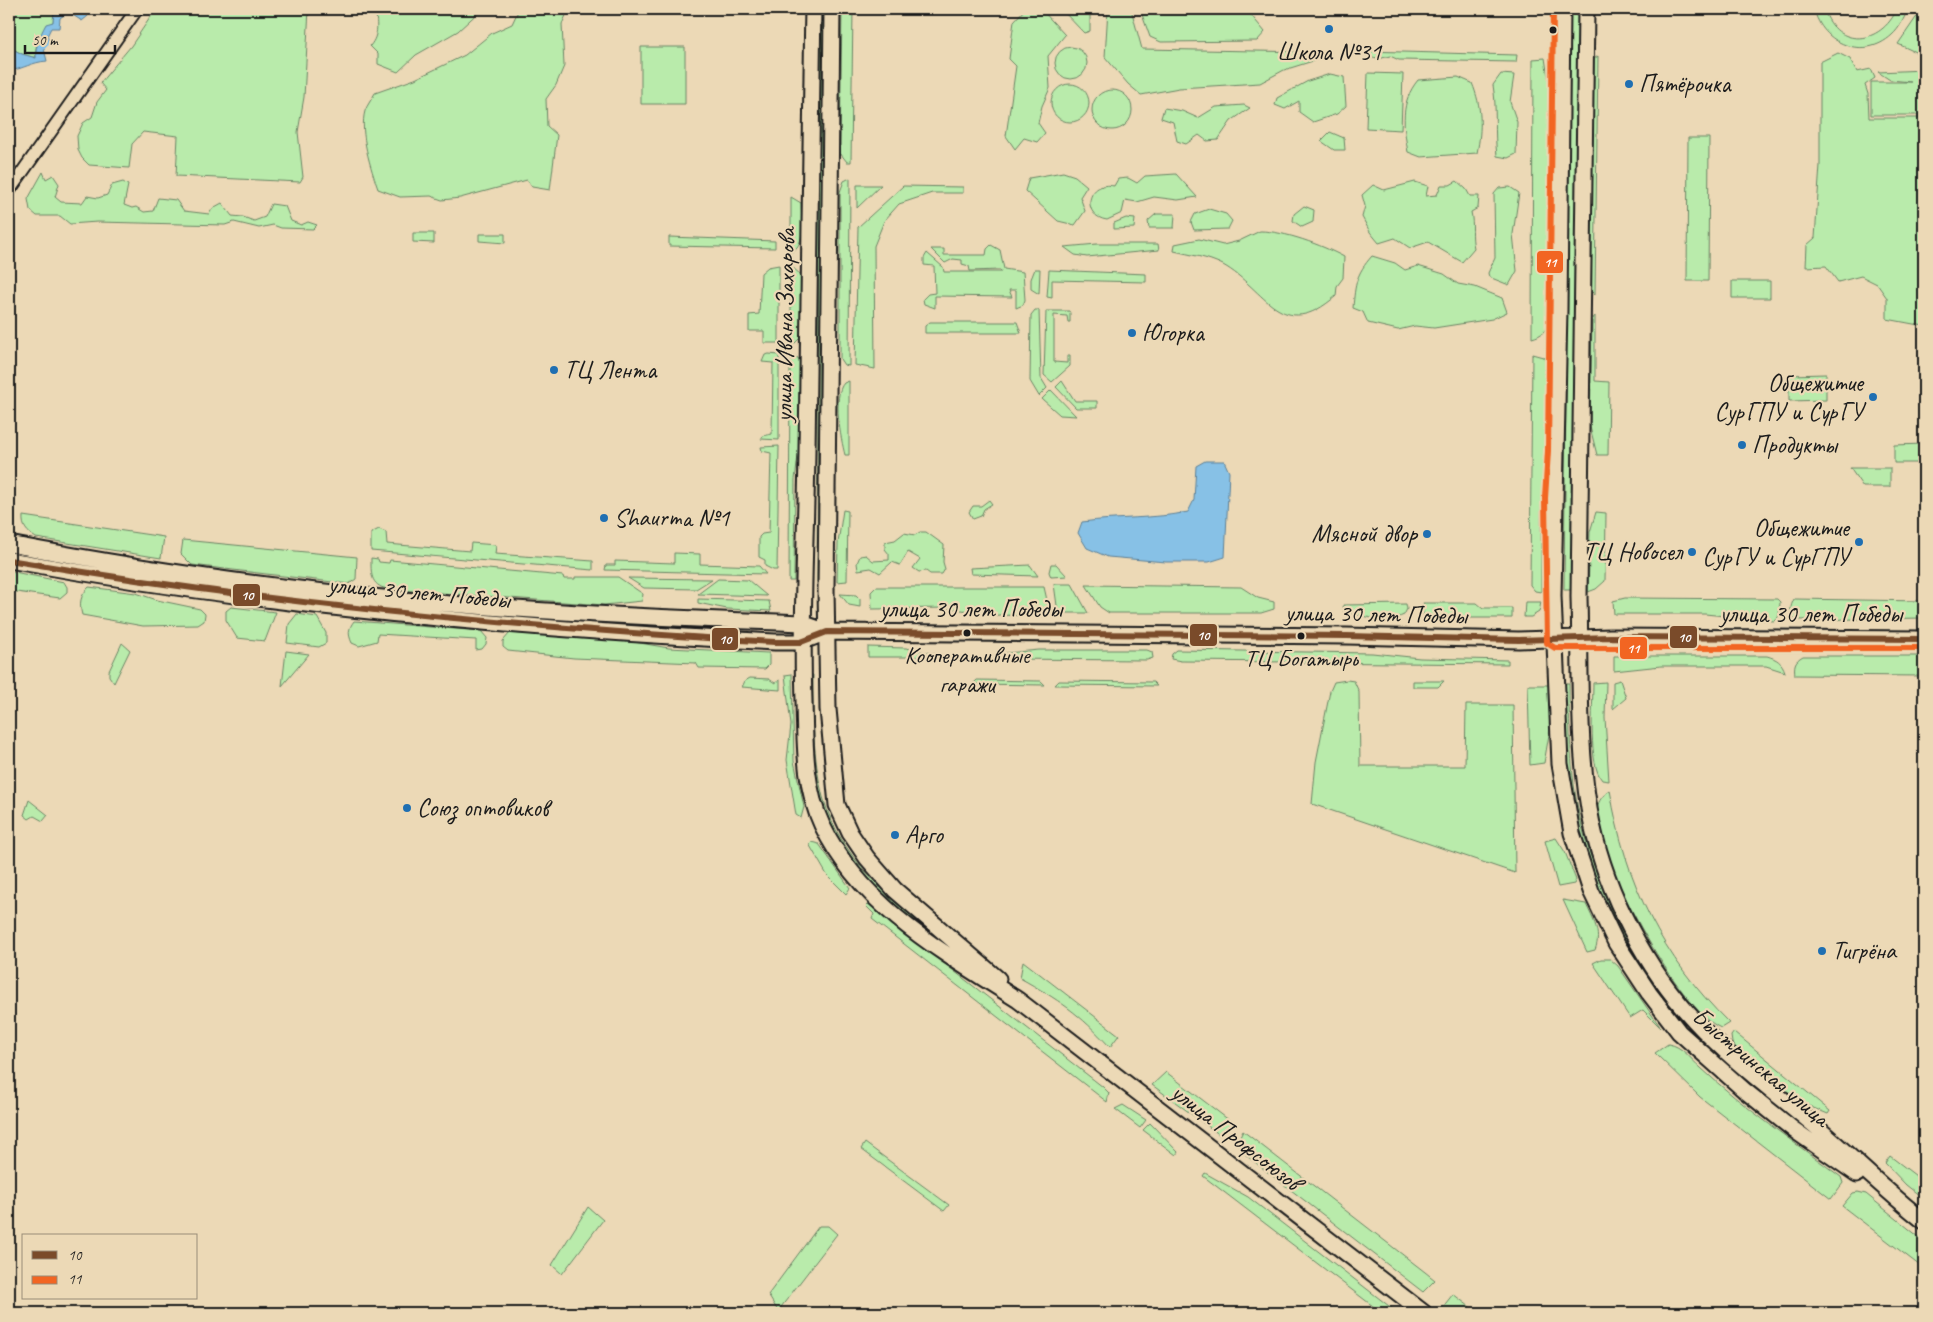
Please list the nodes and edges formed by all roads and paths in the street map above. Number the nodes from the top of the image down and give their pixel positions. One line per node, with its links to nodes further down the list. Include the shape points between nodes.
1 (137, 9): 6 (street)
2 (813, 9): 9 (main road, улица Ивана Захарова)
3 (832, 9): 10 (main road, улица Ивана Захарова)
4 (1562, 9): 12 (main road, Быстринская улица, via 1554,498)
5 (1586, 9): 11 (main road, Быстринская улица)
6 (9, 192)
7 (9, 544): 9 (main road, улица 30 лет Победы, via 171,572 361,596 605,615)
8 (9, 560): 14 (main road, улица 30 лет Победы, via 212,594 337,609 667,637)
9 (802, 623): 10 (main road, улица 30 лет Победы); 14 (main road, улица Ивана Захарова)
10 (827, 632): 12 (main road, улица 30 лет Победы); 14 (main road, улица 30 лет Победы); 15 (main road, улица Профсоюзов, via 831,757 837,805 850,833 895,890 970,953)
11 (1580, 638): 12 (main road, улица 30 лет Победы); 13 (main road, улица 30 лет Победы); 16 (main road, Быстринская улица, via 1582,722 1592,824 1606,873 1631,929 1694,1020)
12 (1555, 639): 16 (main road, Быстринская улица, via 1560,764 1572,833 1591,891 1626,960 1679,1032 1705,1057 1794,1130)
13 (1924, 639)
14 (801, 642): 15 (main road, улица Профсоюзов, via 806,755 813,798 838,854 866,890 900,920 954,960)
15 (1018, 1000): 18 (main road, улица Профсоюзов)
16 (1889, 1193): 17 (main road, Быстринская улица)
17 (1924, 1221)
18 (1424, 1313)

